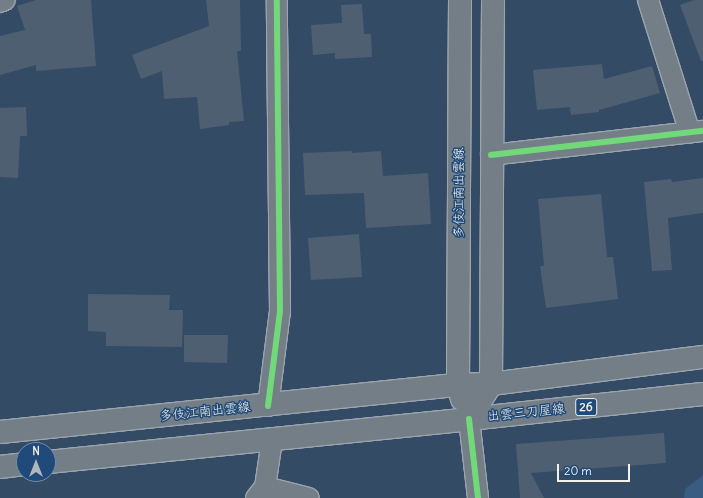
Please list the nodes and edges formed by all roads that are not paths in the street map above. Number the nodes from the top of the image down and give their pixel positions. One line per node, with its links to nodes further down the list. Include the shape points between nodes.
1 (5, 0): 6 (street)
2 (277, 0): 13 (street, via 280,311)
3 (460, 0): 11 (main road, 多伎江南出雲線)
4 (493, 0): 8 (main road)
5 (648, 0): 7 (street)
6 (0, 2)
7 (697, 132): 8 (street)
8 (491, 155): 10 (main road)
9 (703, 357): 10 (main road)
10 (491, 384): 11 (main road, 多伎江南出雲線); 14 (main road)
11 (458, 385): 13 (main road, 多伎江南出雲線); 14 (main road, 多伎江南出雲線)
12 (703, 394): 14 (main road, 出雲三刀屋線 / 26)
13 (268, 406): 15 (main road, 多伎江南出雲線)
14 (469, 420): 16 (main road); 22 (street)
15 (0, 432)
16 (272, 440): 17 (main road); 20 (street)
17 (56, 461)
18 (16, 465): 19 (main road)
19 (0, 467)
20 (260, 493): 21 (street)
21 (309, 498)
22 (478, 498)

